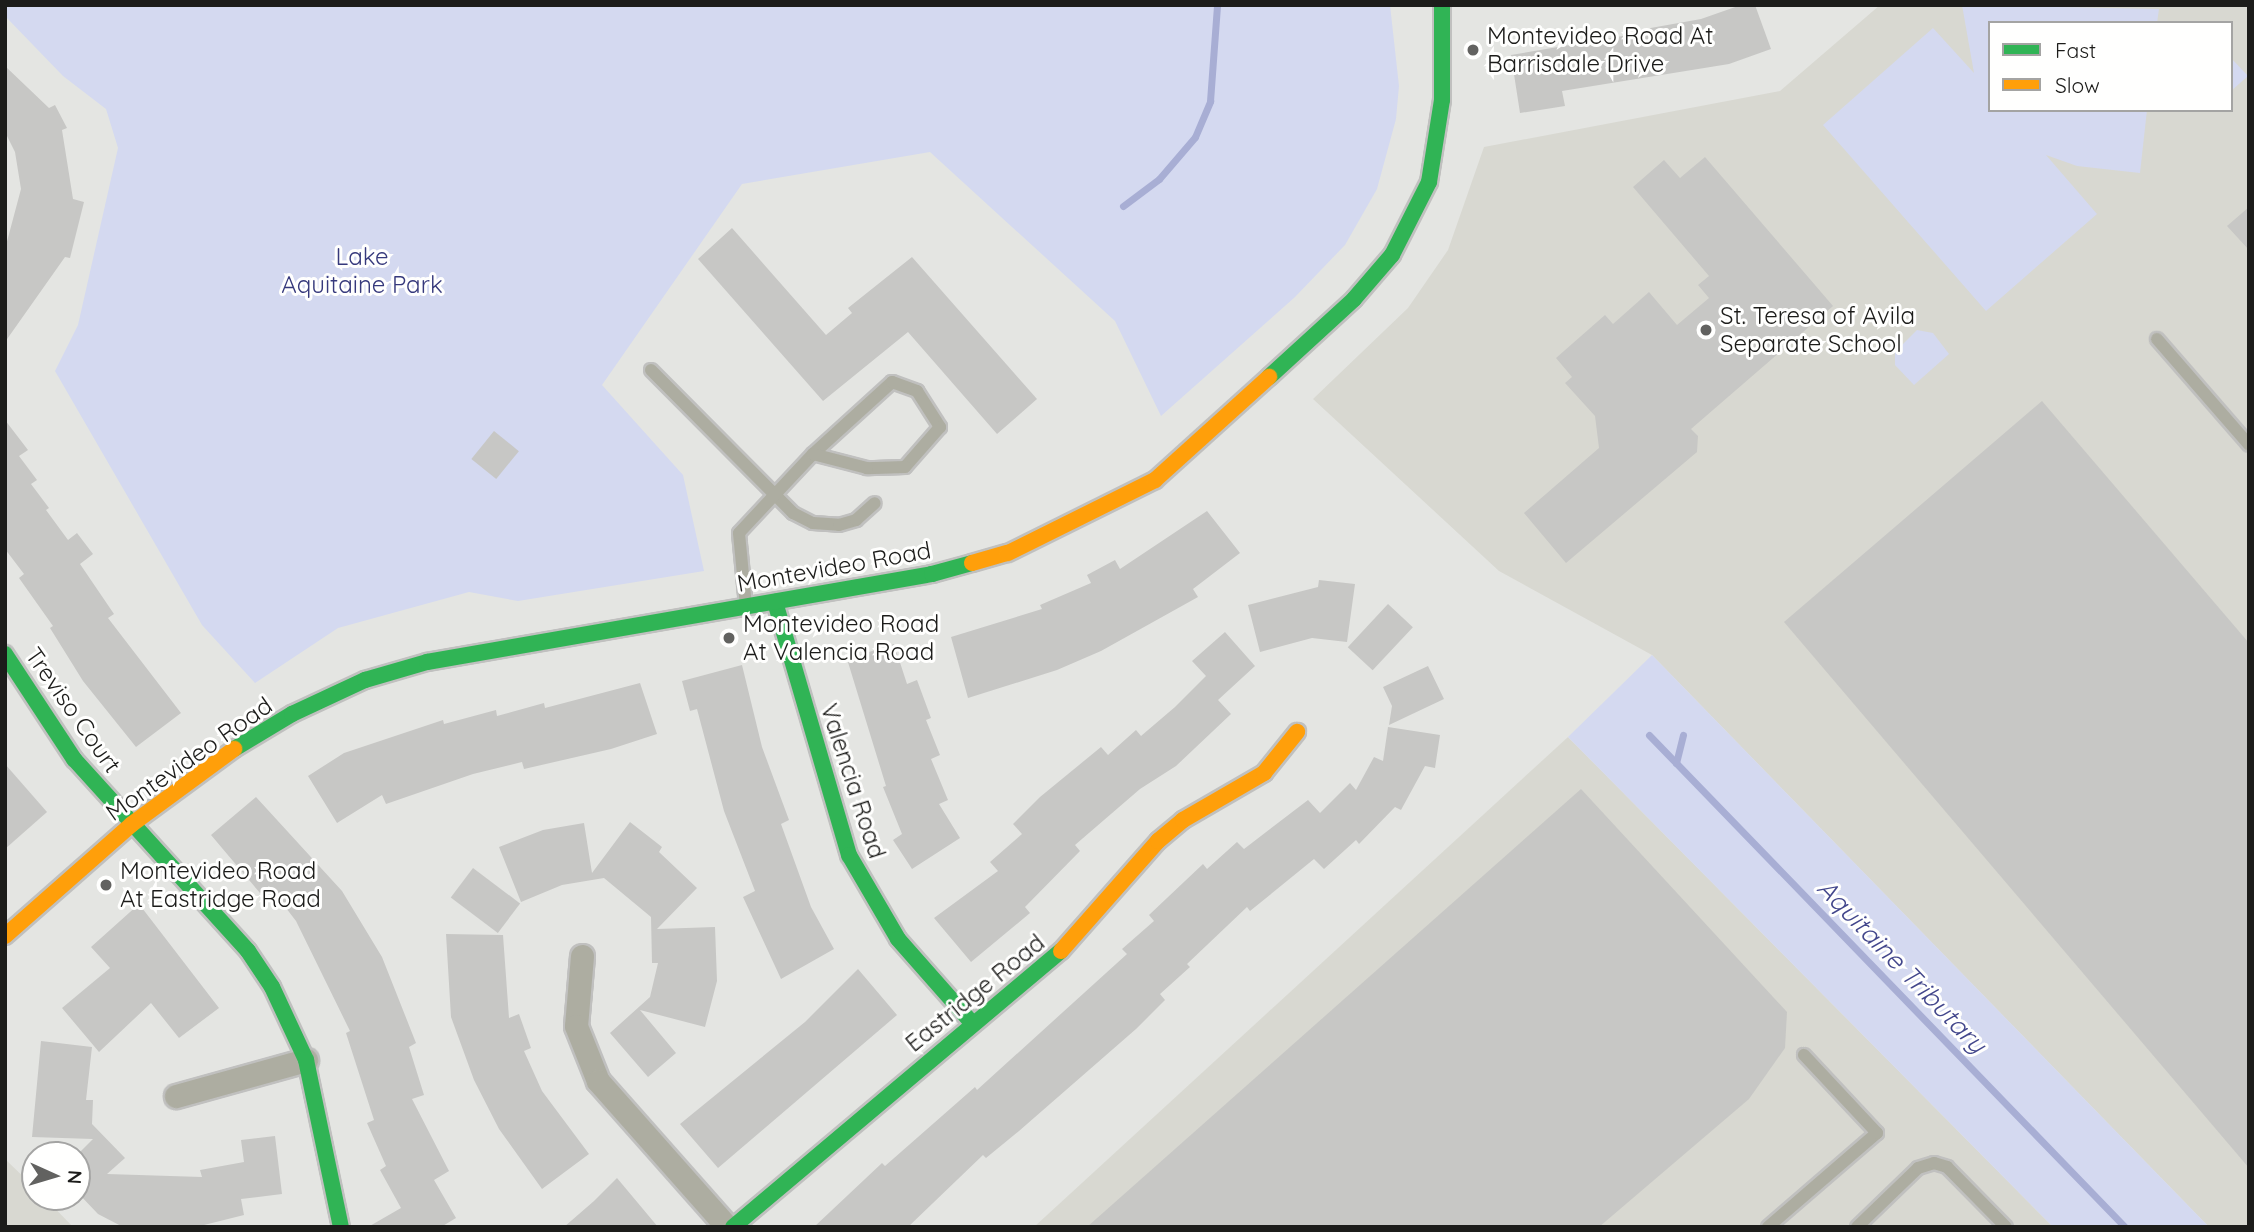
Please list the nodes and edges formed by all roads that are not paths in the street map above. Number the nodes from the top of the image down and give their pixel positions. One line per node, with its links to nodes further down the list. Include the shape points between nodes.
1 (1449, 6): 8 (street, Montevideo Road, via 1442,100 1429,182 1392,256 1354,299 1155,480 1008,553 932,574)
2 (2157, 339): 4 (lane)
3 (651, 370): 6 (lane)
4 (2249, 445)
5 (813, 454): 5 (lane, via 892,382 917,391 940,427 905,467 867,468); 6 (lane)
6 (775, 497): 7 (lane, via 813,523 839,526 856,520); 9 (lane, via 739,533)
7 (875, 503)
8 (775, 603): 9 (street, Montevideo Road); 15 (street, Valencia Road, via 849,855 898,940)
9 (746, 606): 12 (street, Montevideo Road, via 427,662 365,680 292,714 233,750)
10 (5, 654): 12 (street, Treviso Court, via 74,759)
11 (1297, 732): 15 (street, Eastridge Road, via 1264,773 1183,820 1158,841 1058,956)
12 (132, 824): 13 (street, Montevideo Road); 17 (street, via 248,951 272,987)
13 (5, 936)
14 (582, 956): 20 (street, via 576,1026 598,1081)
15 (972, 1023): 21 (street, Eastridge Road)
16 (1804, 1055): 22 (lane, via 1877,1133)
17 (306, 1060): 18 (street); 19 (street)
18 (176, 1096)
19 (341, 1227)
20 (727, 1227)
21 (733, 1227)
22 (1769, 1227)
23 (1857, 1227): 24 (lane, via 1918,1168 1934,1163 1947,1167)
24 (2006, 1227)

